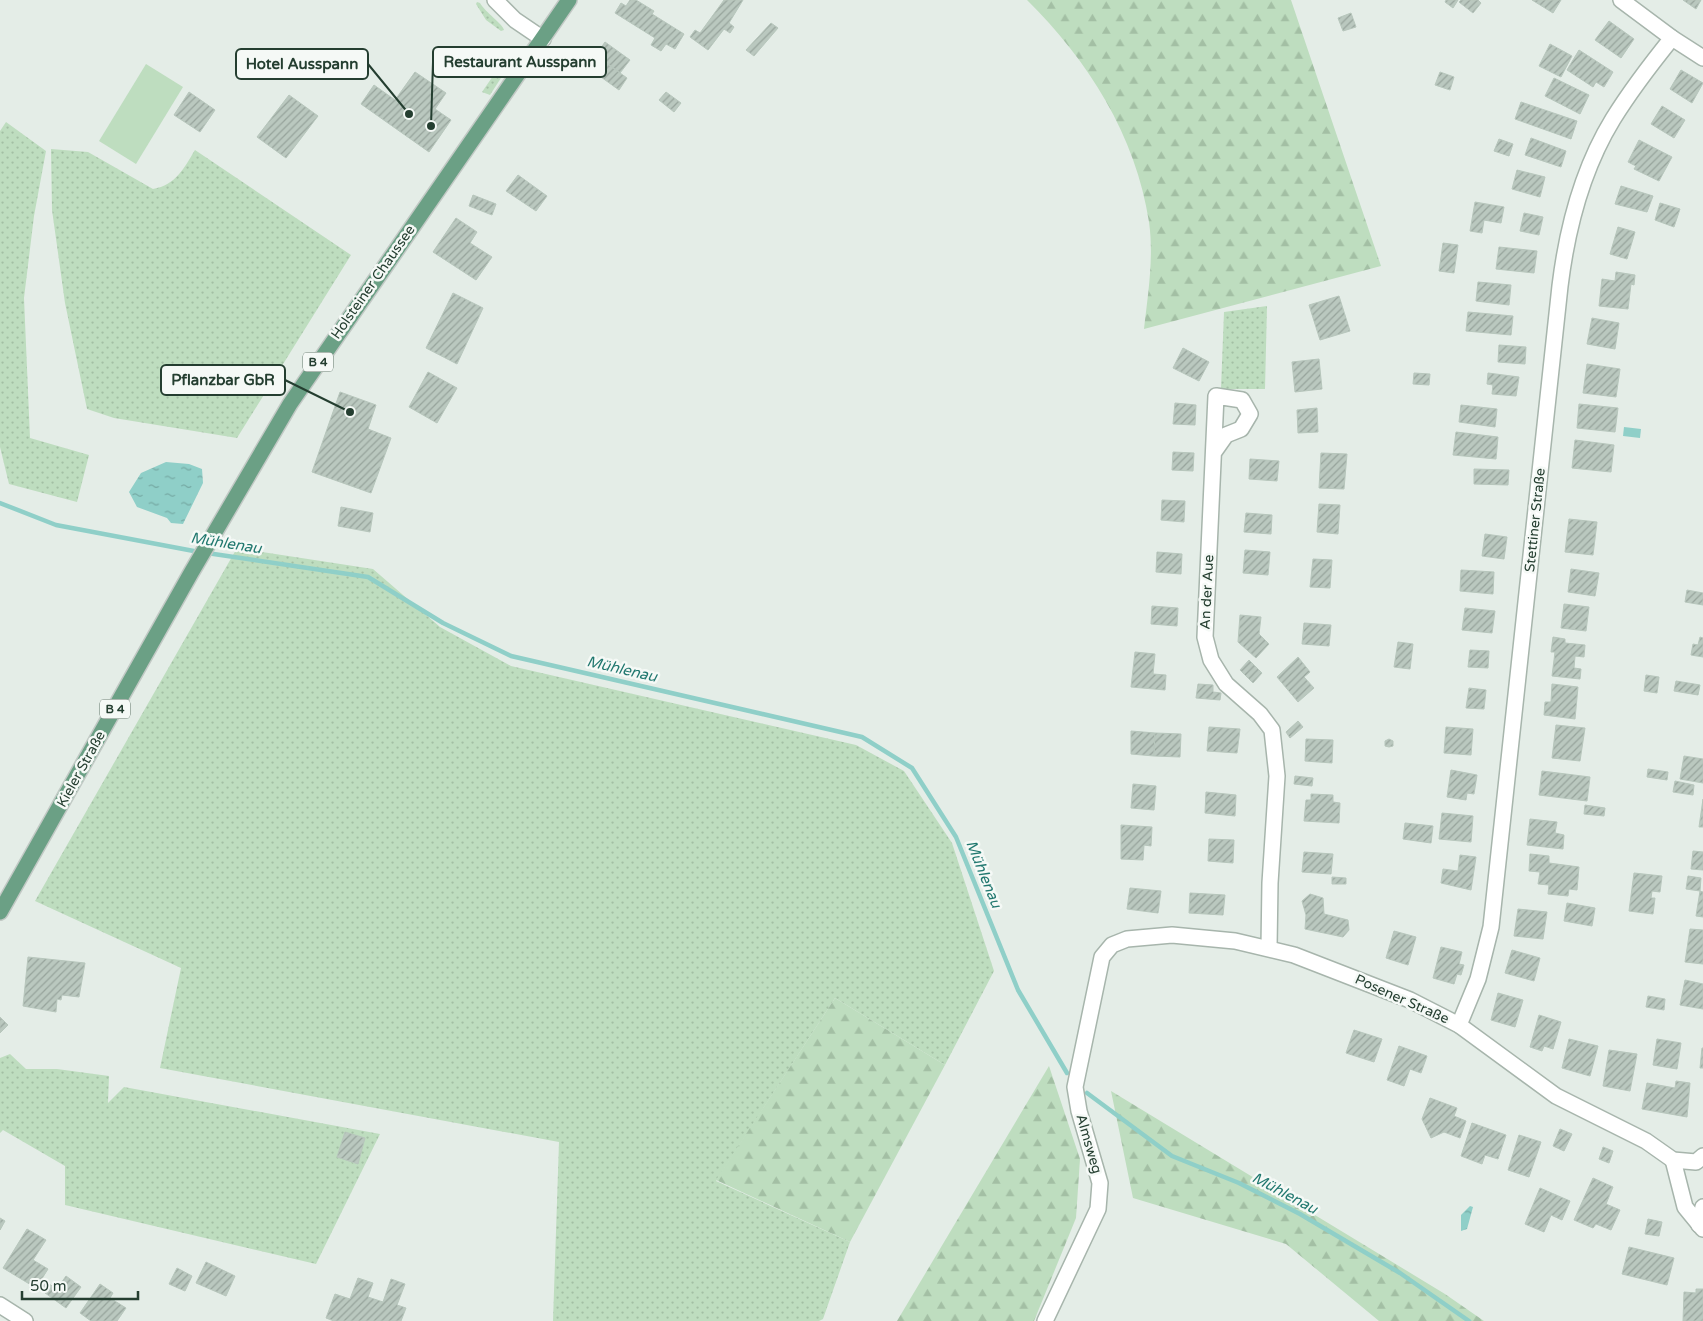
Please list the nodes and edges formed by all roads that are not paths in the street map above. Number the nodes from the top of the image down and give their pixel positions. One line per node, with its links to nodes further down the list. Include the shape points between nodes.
1 (495, 0): 5 (street, via 515,20)
2 (569, 0): 5 (main road, Holsteiner Chaussee / B 4)
3 (1621, 0): 4 (street)
4 (1672, 38): 6 (street); 12 (street, Stettiner Straße, via 1612,120 1587,175 1569,230 1559,295 1491,927 1478,980)
5 (543, 39): 8 (main road, Holsteiner Chaussee / B 4, via 290,404)
6 (1703, 58)
7 (1214, 452): 10 (street, An der Aue, via 1204,637 1211,660 1226,684 1260,714 1272,730 1277,776)
8 (191, 573): 9 (main road, Kieler Straße / B 4)
9 (0, 912)
10 (1269, 947): 11 (street, Posener Straße, via 1195,937 1152,936 1127,939 1112,945); 12 (street, Posener Straße, via 1410,1000)
11 (1102, 957): 19 (street, Almsweg, via 1075,1087 1100,1183 1098,1209)
12 (1459, 1025): 14 (street, Posener Straße, via 1556,1096 1646,1141)
13 (1703, 1156): 14 (street, via 1696,1162)
14 (1673, 1160): 16 (street, via 1685,1207)
15 (1703, 1207): 16 (street)
16 (1701, 1227)
17 (0, 1305): 18 (street)
18 (25, 1321)
19 (1045, 1321)

